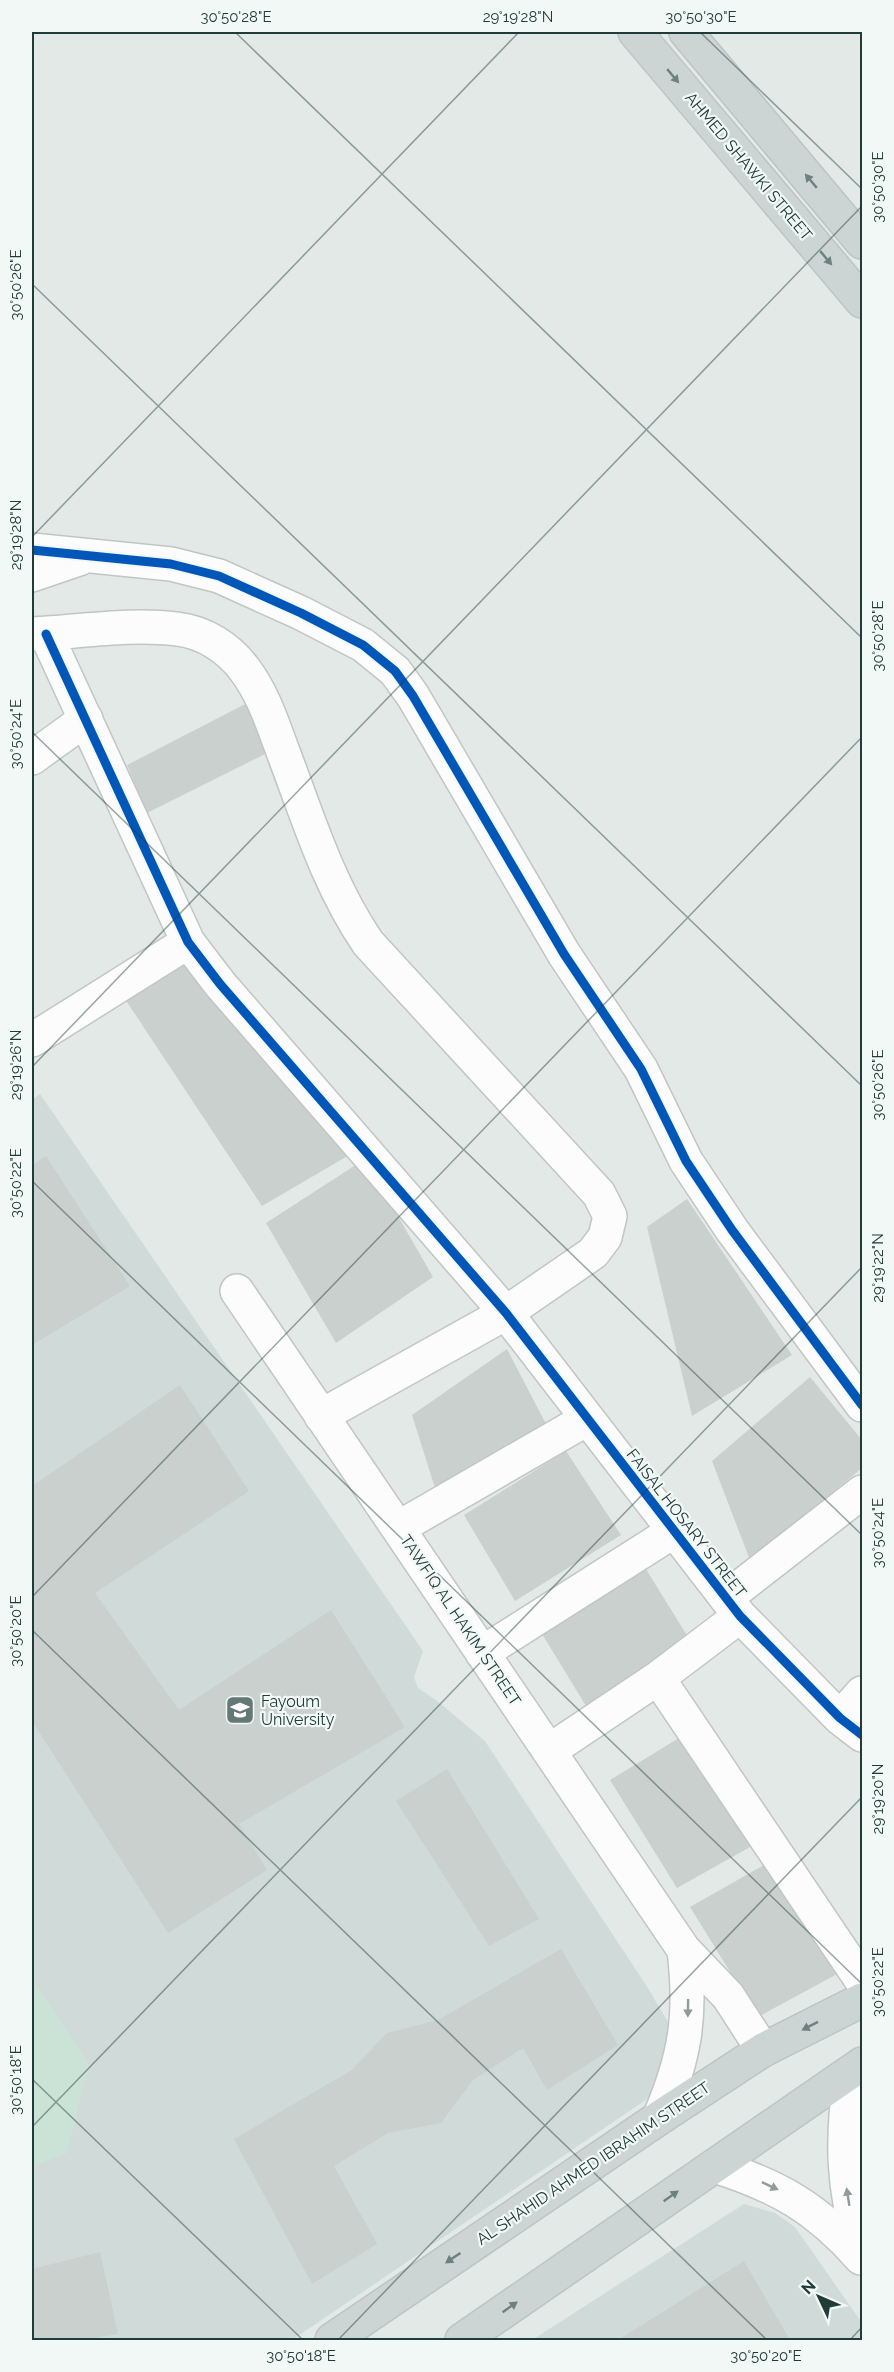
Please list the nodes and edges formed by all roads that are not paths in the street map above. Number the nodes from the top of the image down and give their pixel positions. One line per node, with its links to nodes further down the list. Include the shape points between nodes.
1 (635, 32): 4 (main road, AHMED SHAWKI STREET, one-way to 4)
2 (686, 32): 3 (main road, one-way to 2)
3 (862, 242)
4 (862, 301)
5 (32, 550): 6 (street)
6 (87, 556): 7 (street); 15 (street, via 171,564 219,576 363,645 395,670 564,954 641,1069 686,1161 732,1230)
7 (32, 575)
8 (39, 634): 9 (street, FAISAL HOSARY STREET); 14 (street, via 123,627 179,629 221,644 246,670 265,705 333,886 349,915 368,943 599,1194 610,1216 605,1237 592,1253)
9 (86, 720): 10 (street); 11 (street, FAISAL HOSARY STREET)
10 (32, 758)
11 (188, 942): 12 (street); 14 (street, FAISAL HOSARY STREET, via 220,984)
12 (32, 1040)
13 (237, 1291): 16 (street, TAWFIQ AL HAKIM STREET)
14 (506, 1313): 16 (street); 17 (street, FAISAL HOSARY STREET)
15 (862, 1405)
16 (321, 1416): 19 (street, TAWFIQ AL HAKIM STREET)
17 (587, 1419): 19 (street); 20 (street, FAISAL HOSARY STREET)
18 (862, 1492): 21 (street)
19 (398, 1528): 22 (street, TAWFIQ AL HAKIM STREET)
20 (674, 1531): 21 (street, FAISAL HOSARY STREET); 22 (street)
21 (733, 1607): 23 (street); 25 (street, FAISAL HOSARY STREET)
22 (482, 1653): 26 (street, TAWFIQ AL HAKIM STREET)
23 (658, 1678): 26 (street); 28 (street)
24 (862, 1693): 25 (street)
25 (851, 1726)
26 (549, 1751): 27 (street, TAWFIQ AL HAKIM STREET)
27 (684, 1950): 30 (street, TAWFIQ AL HAKIM STREET, via 728,1996); 32 (street, TAWFIQ AL HAKIM STREET, one-way to 32, via 688,2019 673,2086)
28 (862, 1981)
29 (862, 2000): 30 (main road, AL SHAHID AHMED IBRAHIM STREET, one-way to 30)
30 (763, 2050): 32 (main road, AL SHAHID AHMED IBRAHIM STREET)
31 (857, 2068): 33 (main road); 34 (street, one-way to 31, via 844,2162 844,2117)
32 (658, 2118): 36 (main road, AL SHAHID AHMED IBRAHIM STREET, one-way to 36)
33 (715, 2166): 35 (street, one-way to 35, via 750,2177 814,2212); 37 (main road, one-way to 33)
34 (862, 2253)
35 (862, 2260)
36 (332, 2340)
37 (462, 2340)

